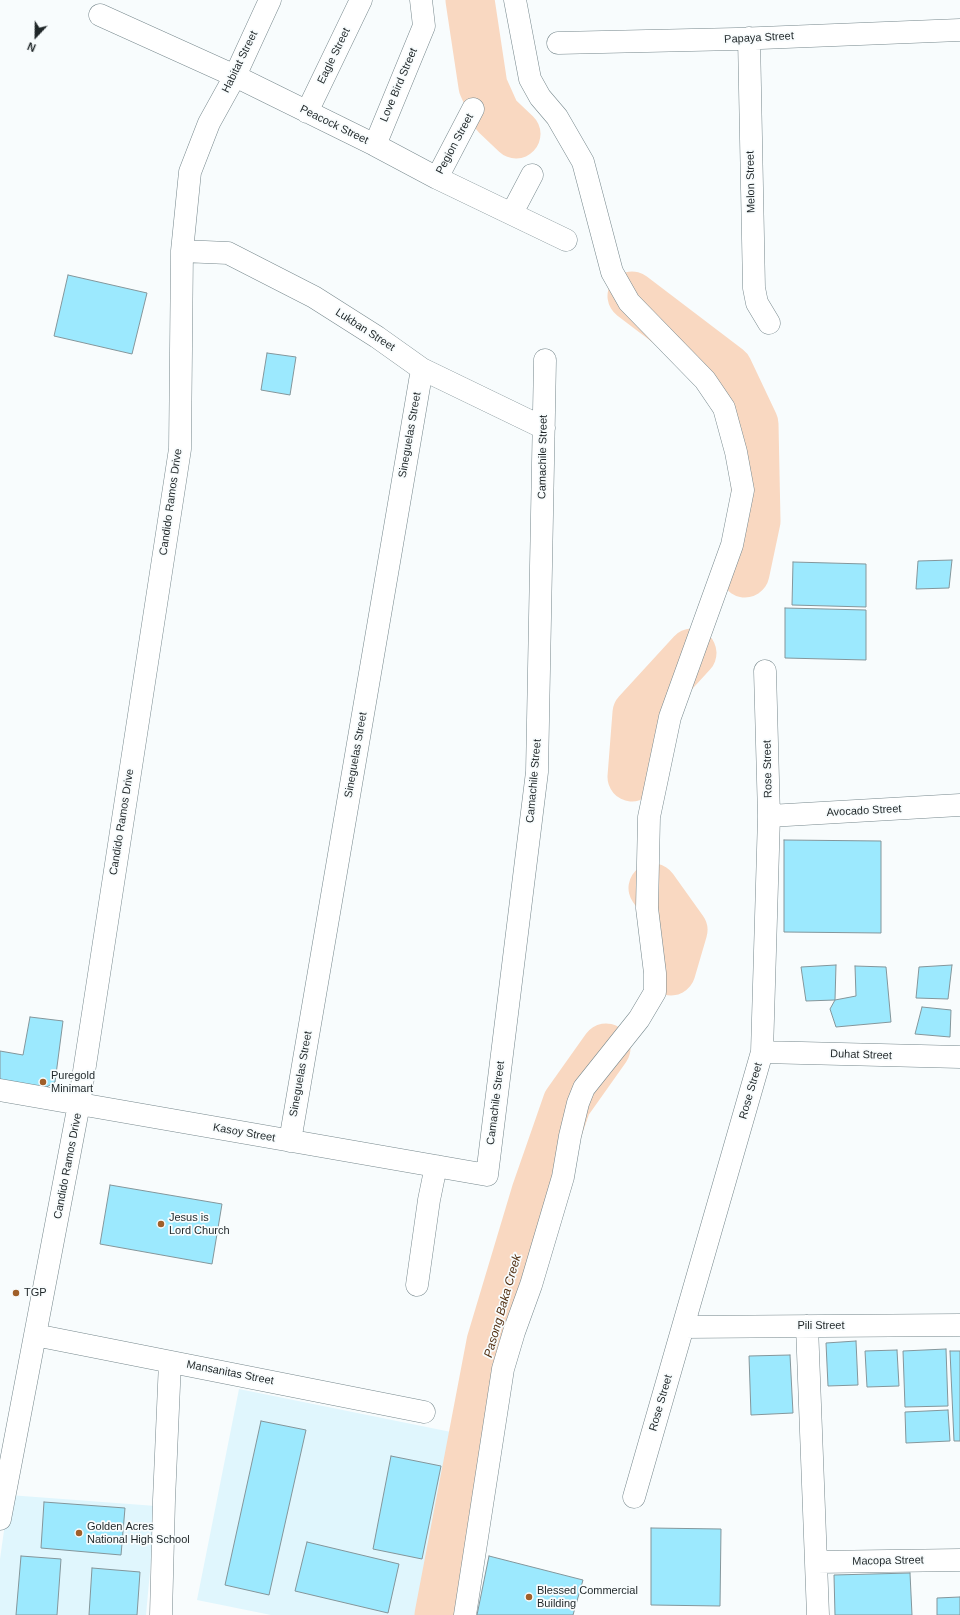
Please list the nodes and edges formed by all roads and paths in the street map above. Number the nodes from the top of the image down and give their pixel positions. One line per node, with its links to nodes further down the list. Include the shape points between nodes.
1 (270, 0): 9 (street, Habitat Street)
2 (361, 0): 11 (street, Eagle Street)
3 (420, 0): 13 (street, Love Bird Street, via 424,26)
4 (515, 0): 45 (street, via 530,79 540,97 557,117 582,162 612,272 630,302 705,380 724,408 743,490 732,545 670,717 649,817 647,908 656,992 639,1019 584,1088 578,1103 563,1177 503,1369)
5 (100, 15): 9 (street, Peacock Street)
6 (960, 30): 7 (street, Papaya Street)
7 (749, 38): 8 (street, Papaya Street); 19 (street, Melon Street, via 754,282 757,303)
8 (558, 43)
9 (235, 76): 11 (street, Peacock Street); 12 (street, Habitat Street)
10 (473, 109): 15 (street, Pegion Street)
11 (307, 112): 13 (street, Peacock Street)
12 (209, 123): 18 (street, Candido Ramos Drive, via 190,172)
13 (375, 145): 15 (street, Peacock Street)
14 (532, 175): 16 (street)
15 (437, 178): 16 (street, Peacock Street)
16 (512, 213): 17 (street, Peacock Street)
17 (566, 240)
18 (182, 251): 21 (street, Lukban Street, via 228,253 314,297); 29 (street, Candido Ramos Drive, via 180,449)
19 (769, 323)
20 (545, 360): 22 (street, Camachile Street)
21 (422, 369): 22 (street, Lukban Street); 30 (street, Sineguelas Street)
22 (544, 428): 32 (street, Camachile Street, via 537,772)
23 (765, 671): 25 (street, Rose Street)
24 (960, 805): 25 (street, Avocado Street)
25 (769, 816): 26 (street, Rose Street)
26 (762, 1052): 27 (street, Duhat Street); 36 (street, Rose Street)
27 (960, 1057)
28 (0, 1090): 29 (street, Kasoy Street)
29 (79, 1104): 30 (street, Kasoy Street); 37 (street, Candido Ramos Drive)
30 (290, 1141): 31 (street, Kasoy Street)
31 (436, 1166): 32 (street, Kasoy Street); 33 (street)
32 (487, 1175)
33 (417, 1285)
34 (960, 1325): 35 (street, Pili Street)
35 (807, 1326): 36 (street, Pili Street); 43 (street)
36 (683, 1327): 40 (street, Rose Street)
37 (35, 1335): 38 (street, Mansanitas Street); 41 (street, Candido Ramos Drive)
38 (170, 1362): 39 (street, Mansanitas Street); 44 (street)
39 (424, 1412)
40 (634, 1497)
41 (0, 1520)
42 (960, 1560): 43 (street, Macopa Street)
43 (817, 1562): 46 (street)
44 (160, 1615)
45 (465, 1615)
46 (818, 1615)

